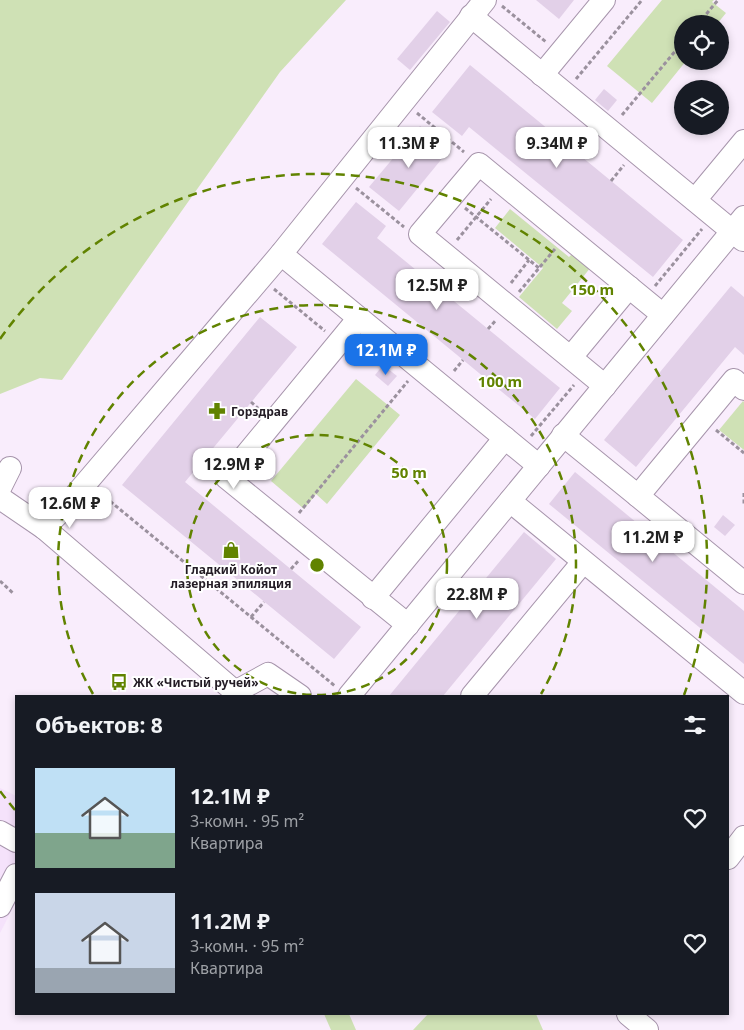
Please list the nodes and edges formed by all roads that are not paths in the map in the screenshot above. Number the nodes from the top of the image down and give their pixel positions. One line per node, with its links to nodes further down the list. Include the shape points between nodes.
1 (604, 0): 3 (street)
2 (478, 8): 3 (street); 7 (street)
3 (542, 75): 5 (street)
4 (744, 141): 5 (street)
5 (695, 200): 6 (street, via 714,216)
6 (740, 230): 9 (street)
7 (280, 254): 10 (street); 20 (street)
8 (629, 287): 9 (street); 11 (street); 11 (street, via 479,164 420,234)
9 (663, 315): 12 (street)
10 (359, 318): 15 (street); 23 (street, via 227,478)
11 (571, 358): 12 (street)
12 (605, 386): 14 (street)
13 (744, 389): 17 (street, via 734,380)
14 (563, 435): 16 (street); 17 (street)
15 (505, 438): 16 (street); 23 (street)
16 (539, 466): 19 (street)
17 (638, 496): 22 (street)
18 (0, 498): 20 (street)
19 (510, 501): 21 (street); 24 (street)
20 (44, 528): 27 (street)
21 (583, 562): 26 (street); 29 (street)
22 (744, 583)
23 (374, 598): 24 (street)
24 (408, 626): 25 (street)
25 (345, 693)
26 (744, 693)
27 (237, 694): 28 (street, via 268,674)
28 (299, 695)
29 (473, 695)
30 (0, 832): 32 (street)
31 (744, 838): 33 (street)
32 (15, 840)
33 (729, 857)
34 (15, 877): 35 (street)
35 (0, 906)
36 (629, 1015): 37 (street)
37 (647, 1030)

